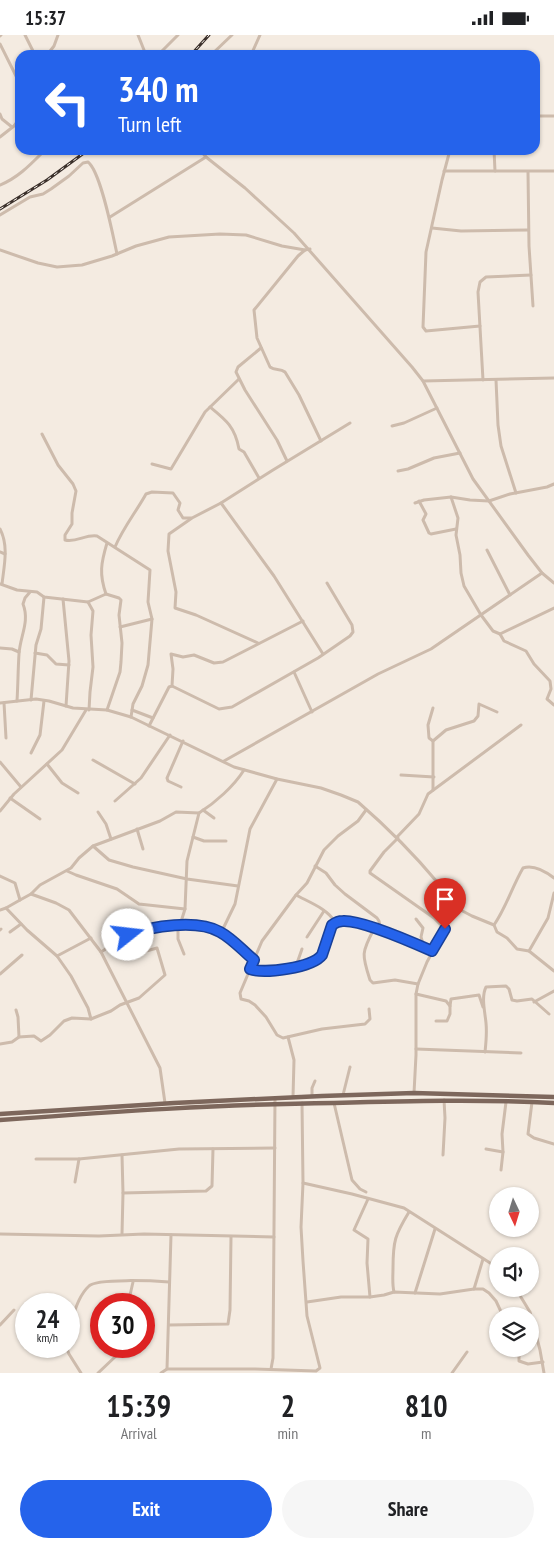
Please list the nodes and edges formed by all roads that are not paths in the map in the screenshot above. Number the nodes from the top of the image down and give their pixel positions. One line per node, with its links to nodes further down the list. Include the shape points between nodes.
1 (26, 35): 8 (street)
2 (58, 35): 9 (street)
3 (138, 35): 10 (street)
4 (178, 35): 11 (street)
5 (232, 35): 12 (street)
6 (260, 35): 13 (street)
7 (0, 44): 14 (street)
8 (33, 50)
9 (51, 50)
10 (144, 50)
11 (163, 50)
12 (216, 50)
13 (253, 50)
14 (15, 74)
15 (0, 114): 19 (street)
16 (540, 116): 17 (street)
17 (554, 116)
18 (15, 123): 19 (street)
19 (12, 127): 20 (street)
20 (0, 137)
21 (40, 155): 29 (street, via 9,182)
22 (449, 155): 25 (street)
23 (494, 155): 26 (street)
24 (206, 157): 31 (street); 34 (street, via 252,194)
25 (444, 171): 26 (street); 32 (street)
26 (495, 171): 28 (street)
27 (554, 171): 28 (street)
28 (528, 172): 33 (street)
29 (0, 185)
30 (0, 215): 31 (street, via 30,197 43,194 88,161 93,166)
31 (110, 217): 37 (street)
32 (432, 228): 33 (street); 40 (street, via 426,252 423,327 426,331)
33 (528, 231): 38 (street)
34 (310, 249): 36 (street); 46 (street)
35 (0, 250): 37 (street, via 57,267 82,265)
36 (305, 250): 37 (street, via 246,235 220,234 169,237); 41 (street, via 255,307 254,319)
37 (117, 254)
38 (531, 275): 39 (street); 40 (street, via 482,279 478,292)
39 (533, 306)
40 (480, 326): 44 (street)
41 (261, 348): 43 (street, via 237,369); 52 (street, via 270,367 282,370 300,395)
42 (554, 378): 45 (street)
43 (239, 379): 47 (street); 54 (street)
44 (483, 380): 45 (street); 46 (street)
45 (496, 380): 59 (street, via 501,446)
46 (423, 381): 48 (street)
47 (209, 407): 55 (street, via 171,469); 57 (street, via 231,425 239,449)
48 (437, 408): 50 (street); 53 (street)
49 (350, 423): 52 (street)
50 (392, 426)
51 (42, 434): 66 (street, via 76,491 72,524 65,540 93,535)
52 (321, 441): 54 (street)
53 (460, 453): 56 (street); 61 (street)
54 (287, 461): 57 (street)
55 (152, 464)
56 (398, 471)
57 (259, 478): 62 (street)
58 (554, 484): 59 (street)
59 (516, 493): 61 (street)
60 (451, 497): 61 (street); 65 (street, via 458,518); 65 (street, via 417,502 426,514 423,521 429,533)
61 (489, 501): 71 (street)
62 (221, 503): 63 (street); 84 (street)
63 (192, 518): 67 (street, via 183,518 178,510 180,503 173,493 146,494); 87 (street, via 169,533 175,608)
64 (0, 529): 70 (street, via 5,541)
65 (456, 529): 82 (street, via 462,580)
66 (107, 543): 67 (street); 76 (street, via 101,570)
67 (115, 547): 83 (street, via 150,570 148,602)
68 (487, 550): 77 (street)
69 (0, 553): 70 (street)
70 (5, 554): 74 (street)
71 (542, 573): 73 (street); 77 (street)
72 (327, 583): 91 (street, via 353,632)
73 (554, 583)
74 (1, 584): 75 (street)
75 (31, 591): 78 (street); 89 (street, via 23,604 26,625)
76 (106, 595): 80 (street); 85 (street, via 121,600)
77 (510, 595): 82 (street)
78 (44, 597): 79 (street); 90 (street)
79 (63, 599): 80 (street); 92 (street)
80 (88, 602): 102 (street, via 93,611 93,673)
81 (554, 608): 86 (street)
82 (481, 615): 86 (street, via 493,631); 105 (street, via 431,649 378,674)
83 (152, 619): 85 (street); 104 (street, via 148,665)
84 (304, 621): 87 (street); 91 (street)
85 (120, 627): 103 (street, via 120,671)
86 (500, 634): 99 (street, via 504,641 526,651 550,681 548,699)
87 (258, 643): 94 (street, via 223,662 214,663 194,655 171,654)
88 (0, 648): 89 (street)
89 (19, 652): 96 (street)
90 (36, 653): 92 (street, via 47,655 56,663); 95 (street)
91 (323, 654): 93 (street)
92 (69, 665): 100 (street)
93 (294, 672): 94 (street, via 226,709 219,709); 105 (street)
94 (172, 686): 108 (street)
95 (31, 700): 96 (street); 97 (street)
96 (17, 701): 98 (street)
97 (44, 701): 100 (street); 115 (street, via 40,735)
98 (2, 703): 112 (street)
99 (554, 705)
100 (66, 706): 102 (street)
101 (433, 707): 114 (street, via 427,731)
102 (88, 710): 103 (street); 119 (street, via 62,750)
103 (107, 710): 107 (street)
104 (132, 711): 107 (street); 108 (street)
105 (312, 712): 117 (street)
106 (497, 712): 114 (street, via 479,704 474,721 446,730)
107 (131, 717): 110 (street)
108 (153, 718): 110 (street)
109 (521, 725): 127 (street)
110 (149, 726): 111 (street)
111 (170, 735): 113 (street); 124 (street, via 141,778)
112 (6, 738)
113 (183, 741): 117 (street); 126 (street, via 167,778)
114 (433, 741): 122 (street)
115 (32, 753)
116 (93, 760): 124 (street)
117 (224, 761): 120 (street)
118 (0, 762): 125 (street)
119 (47, 764): 125 (street); 128 (street, via 62,783)
120 (244, 770): 123 (street); 131 (street)
121 (401, 775): 122 (street)
122 (434, 777): 127 (street)
123 (276, 779): 132 (street, via 341,795 358,802); 150 (street, via 250,829)
124 (134, 783): 130 (street)
125 (21, 787): 129 (street)
126 (181, 787)
127 (433, 790): 140 (street, via 419,813)
128 (78, 793)
129 (10, 798): 133 (street); 137 (street)
130 (115, 801)
131 (203, 810): 135 (street); 136 (street)
132 (366, 810): 140 (street); 145 (street, via 358,821 324,849)
133 (0, 811)
134 (98, 812): 141 (street)
135 (199, 813): 138 (street, via 176,812); 139 (street)
136 (214, 818)
137 (40, 819)
138 (137, 829): 141 (street); 144 (street)
139 (194, 837): 142 (street, via 204,841); 149 (street, via 187,861)
140 (397, 837): 155 (street, via 416,855); 167 (street, via 370,873)
141 (111, 839): 143 (street)
142 (226, 841)
143 (93, 846): 146 (street); 149 (street, via 109,860)
144 (143, 849)
145 (315, 866): 153 (street, via 307,883); 168 (street, via 377,918)
146 (67, 871): 152 (street); 157 (street, via 117,889 139,904)
147 (0, 876): 154 (street, via 15,883)
148 (554, 878): 164 (street, via 543,869 523,868)
149 (187, 879): 150 (street); 157 (street)
150 (238, 886): 170 (street, via 235,904)
151 (554, 893): 177 (street, via 548,918)
152 (30, 894): 154 (street); 173 (street, via 66,907)
153 (296, 895): 159 (street); 183 (street, via 262,941)
154 (20, 900): 156 (street)
155 (455, 907): 164 (street); 167 (street)
156 (6, 908): 158 (street); 163 (street)
157 (185, 909): 165 (street)
158 (0, 910)
159 (324, 911): 162 (street); 172 (street)
160 (113, 917): 171 (street)
161 (416, 919): 174 (street, via 423,928 421,941)
162 (335, 922): 166 (street, via 350,921); 184 (street, via 319,959)
163 (21, 924): 169 (street); 181 (street)
164 (494, 925): 177 (street, via 517,949)
165 (179, 926): 170 (street); 171 (street, via 153,927); 179 (street, via 178,939)
166 (374, 929): 168 (street); 188 (street, via 363,956 370,981 395,980)
167 (445, 929): 176 (street)
168 (382, 931): 174 (street)
169 (10, 933)
170 (221, 933): 183 (street)
171 (128, 935): 178 (street)
172 (307, 937)
173 (92, 938): 178 (street); 181 (street)
174 (424, 947): 176 (street)
175 (302, 949): 184 (street)
176 (432, 951): 188 (street)
177 (528, 951): 186 (street)
178 (101, 952): 192 (street)
179 (184, 954)
180 (22, 955): 187 (street)
181 (56, 956): 198 (street, via 71,976)
182 (125, 957): 192 (street, via 157,948 166,974 139,998)
183 (254, 960): 185 (street)
184 (296, 967): 185 (street, via 265,971)
185 (250, 969): 201 (street, via 240,993 241,999 256,1005 277,1035)
186 (554, 971)
187 (0, 974)
188 (418, 984): 190 (street)
189 (554, 991): 191 (street)
190 (416, 995): 193 (street, via 446,1001); 203 (street)
191 (534, 1002): 196 (street, via 532,999 514,1001 506,986 486,987); 197 (street)
192 (126, 1003): 198 (street); 217 (street, via 160,1068)
193 (450, 1006): 196 (street, via 451,999 478,995); 199 (street, via 447,1021)
194 (369, 1009): 201 (street, via 370,1019 365,1023)
195 (16, 1010): 200 (street)
196 (484, 1010): 204 (street)
197 (549, 1014)
198 (91, 1019): 200 (street, via 68,1019 41,1041 34,1036)
199 (436, 1021)
200 (19, 1037): 202 (street)
201 (288, 1037): 211 (street, via 294,1060)
202 (0, 1044)
203 (416, 1049): 204 (street); 208 (street)
204 (485, 1052): 205 (street)
205 (521, 1053)
206 (350, 1067): 209 (street)
207 (315, 1081): 210 (street)
208 (414, 1093): 209 (main road); 212 (main road)
209 (343, 1095): 210 (main road)
210 (312, 1096): 211 (main road)
211 (293, 1097): 213 (main road)
212 (554, 1097)
213 (275, 1101): 217 (main road); 218 (main road); 222 (main road); 224 (street)
214 (444, 1101): 215 (main road); 219 (main road); 229 (street)
215 (506, 1102): 216 (main road); 227 (street)
216 (532, 1102): 220 (main road); 223 (street, via 528,1134)
217 (166, 1103): 221 (main road)
218 (302, 1103): 219 (main road); 234 (street)
219 (334, 1103): 235 (street, via 352,1180)
220 (554, 1103)
221 (0, 1114)
222 (0, 1120)
223 (554, 1144)
224 (275, 1148): 225 (street); 244 (street)
225 (213, 1149): 228 (street, via 169,1149); 236 (street, via 212,1186 206,1191)
226 (486, 1149): 227 (street)
227 (503, 1152): 232 (street)
228 (122, 1155): 231 (street); 236 (street)
229 (443, 1155)
230 (36, 1159): 231 (street)
231 (80, 1159): 233 (street)
232 (501, 1170)
233 (76, 1181)
234 (303, 1183): 237 (street); 256 (street, via 301,1227)
235 (366, 1192)
236 (123, 1193): 241 (street)
237 (368, 1199): 238 (street); 253 (street, via 354,1230 368,1239)
238 (409, 1212): 239 (street); 250 (street, via 392,1250)
239 (435, 1229): 245 (street); 252 (street)
240 (0, 1234): 241 (street)
241 (122, 1234): 242 (street)
242 (171, 1235): 243 (street); 248 (street)
243 (231, 1237): 244 (street); 260 (street, via 228,1325)
244 (274, 1237): 267 (street)
245 (483, 1259): 246 (street); 249 (street)
246 (489, 1262)
247 (133, 1282): 248 (street); 251 (street); 255 (street, via 96,1282)
248 (169, 1282): 260 (street)
249 (474, 1289): 252 (street, via 440,1294); 257 (street, via 489,1293)
250 (394, 1292): 252 (street); 253 (street)
251 (130, 1293)
252 (415, 1293)
253 (370, 1297): 256 (street)
254 (521, 1297): 265 (street, via 530,1312)
255 (80, 1298)
256 (307, 1302): 267 (street, via 307,1316 320,1369)
257 (499, 1307)
258 (14, 1310): 259 (street)
259 (0, 1325)
260 (169, 1325): 266 (street)
261 (467, 1352): 272 (street)
262 (519, 1357): 265 (street, via 519,1361 528,1364)
263 (72, 1358): 269 (street)
264 (113, 1358): 270 (street)
265 (542, 1362): 273 (street)
266 (167, 1369): 268 (street); 271 (street)
267 (271, 1369): 268 (street)
268 (220, 1371)
269 (81, 1373)
270 (98, 1373)
271 (161, 1373)
272 (452, 1373)
273 (544, 1373)

